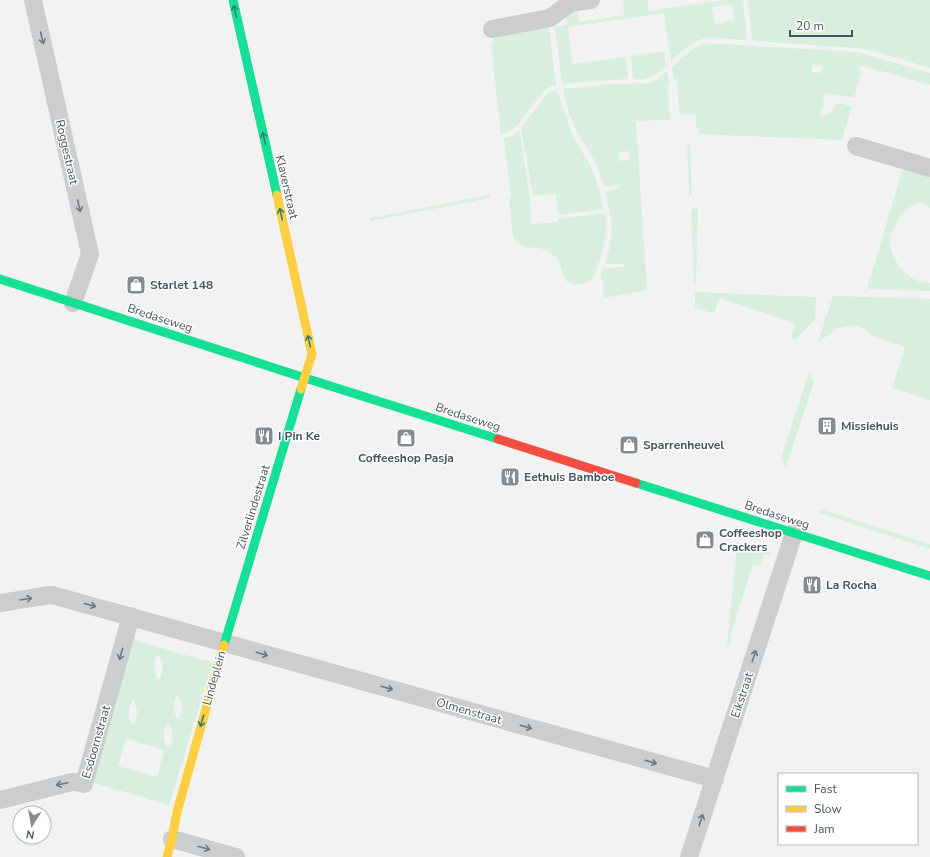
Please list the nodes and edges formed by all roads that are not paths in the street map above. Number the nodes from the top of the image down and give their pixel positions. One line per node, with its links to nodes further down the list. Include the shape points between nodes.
1 (33, 0): 8 (street, Roggestraat, one-way to 8, via 90,254)
2 (233, 0): 9 (street, Klaverstraat, one-way to 2, via 312,354)
3 (591, 0): 4 (street, via 570,3 550,18)
4 (492, 29)
5 (856, 146): 6 (street)
6 (930, 168)
7 (0, 279): 8 (street, Bredaseweg)
8 (73, 302): 9 (street, Bredaseweg)
9 (304, 378): 10 (street, Bredaseweg); 14 (street, Zilverlindestraat)
10 (794, 533): 11 (street, Bredaseweg); 15 (street, Eikstraat, one-way to 10)
11 (930, 576)
12 (0, 603): 13 (street, Lindeplein, one-way to 13, via 52,595)
13 (132, 616): 14 (street, Lindeplein); 16 (street, Esdoornstraat, one-way to 16, via 84,784 72,782)
14 (224, 643): 15 (street, Olmenstraat, one-way to 15); 17 (street, Lindeplein, one-way to 17, via 177,812)
15 (714, 779): 20 (street, Eikstraat, one-way to 15)
16 (0, 800)
17 (172, 839): 18 (street, Lindeplein); 19 (street, one-way to 19)
18 (167, 857)
19 (236, 857)
20 (689, 857)

